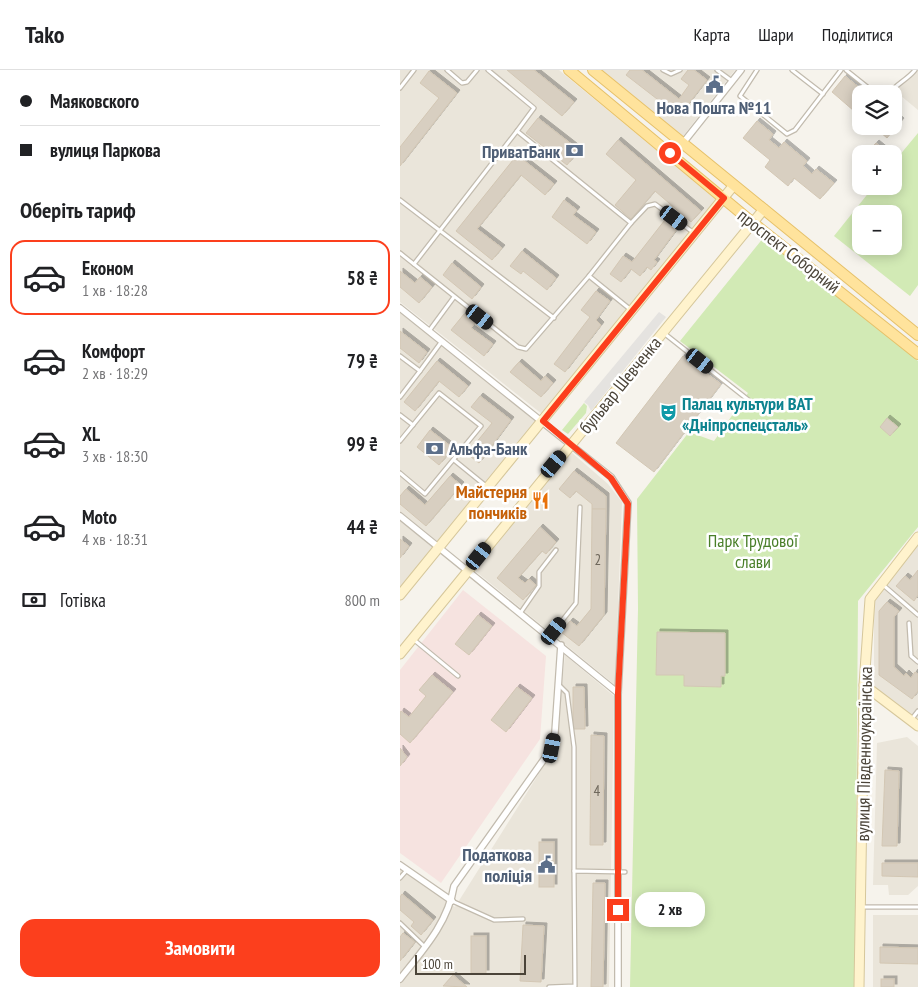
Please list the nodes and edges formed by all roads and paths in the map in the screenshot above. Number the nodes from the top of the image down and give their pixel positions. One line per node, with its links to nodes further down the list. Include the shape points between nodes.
1 (414, 70): 19 (lane)
2 (447, 70): 3 (lane, via 464,82)
3 (477, 70)
4 (488, 70): 21 (lane, via 534,108)
5 (569, 70): 24 (main road, проспект Соборний)
6 (593, 70): 22 (main road, проспект Соборний)
7 (663, 70): 8 (lane, via 671,74)
8 (680, 70)
9 (717, 70): 16 (lane)
10 (741, 70): 16 (street)
11 (757, 70): 20 (lane, via 740,96 787,134 795,130)
12 (792, 70): 20 (lane)
13 (841, 70): 20 (lane)
14 (846, 70): 17 (lane)
15 (915, 70): 18 (lane, via 907,80)
16 (732, 81): 22 (street)
17 (865, 85)
18 (897, 85)
19 (400, 88)
20 (823, 94)
21 (517, 131): 27 (lane); 29 (lane)
22 (683, 143): 23 (main road, проспект Соборний)
23 (734, 185): 24 (street); 26 (main road, проспект Соборний)
24 (724, 198): 28 (main road, проспект Соборний); 30 (street)
25 (400, 200): 29 (lane)
26 (764, 209): 28 (street, бульвар Шевченка); 40 (main road, проспект Соборний)
27 (632, 223): 30 (lane, via 648,206 655,204); 33 (lane)
28 (753, 223): 39 (street, бульвар Шевченка); 42 (main road, проспект Соборний)
29 (439, 231): 32 (lane); 37 (lane)
30 (694, 233): 36 (street)
31 (400, 253): 32 (lane)
32 (414, 264): 34 (lane)
33 (589, 276): 36 (lane); 37 (lane)
34 (454, 296): 37 (lane, via 520,348 530,347); 38 (lane)
35 (400, 308): 38 (street)
36 (631, 311): 48 (street)
37 (554, 318)
38 (428, 331): 41 (street)
39 (663, 332): 46 (lane); 51 (street, бульвар Шевченка)
40 (918, 335)
41 (442, 341): 44 (lane); 48 (street)
42 (918, 354)
43 (400, 356): 44 (lane)
44 (420, 371): 45 (lane)
45 (400, 397)
46 (756, 406)
47 (400, 415): 49 (lane)
48 (543, 421): 51 (street); 56 (street)
49 (413, 425): 50 (lane); 52 (lane, via 439,393 481,426)
50 (400, 441)
51 (571, 444): 62 (street, бульвар Шевченка); 76 (street, via 611,478 628,504)
52 (454, 460): 54 (lane, via 425,494); 56 (lane)
53 (400, 473): 54 (lane)
54 (404, 476): 55 (lane)
55 (400, 481)
56 (489, 488): 60 (street)
57 (580, 507): 68 (lane, via 576,603)
58 (400, 516): 60 (street)
59 (918, 537): 63 (street, вулиця Південноукраїнська)
60 (440, 547): 62 (street); 64 (street)
61 (556, 550): 65 (lane, via 539,572 539,586)
62 (468, 570): 65 (street); 69 (street, бульвар Шевченка)
63 (882, 584): 66 (lane); 75 (street, вулиця Південноукраїнська, via 870,599)
64 (400, 595)
65 (521, 612): 68 (street)
66 (918, 615)
67 (908, 623): 72 (lane, via 911,656)
68 (550, 636): 70 (street)
69 (413, 638): 71 (street, бульвар Шевченка); 73 (lane)
70 (561, 646): 74 (street); 76 (street)
71 (400, 654)
72 (918, 662)
73 (458, 676)
74 (557, 684): 81 (lane, via 567,693 574,747); 85 (street, via 552,748 454,886)
75 (864, 685): 78 (street); 86 (street, вулиця Південноукраїнська)
76 (618, 693): 82 (street)
77 (918, 711): 78 (lane)
78 (914, 723)
79 (400, 865): 80 (street)
80 (407, 870): 84 (lane); 85 (street)
81 (574, 871): 82 (lane); 92 (lane, via 575,986)
82 (618, 872): 83 (lane); 93 (street)
83 (625, 872)
84 (400, 878)
85 (452, 901): 88 (lane, via 494,920); 90 (street, via 442,925)
86 (861, 907): 87 (lane); 94 (street, вулиця Південноукраїнська)
87 (918, 907)
88 (523, 919)
89 (400, 923): 90 (lane)
90 (425, 947): 91 (street)
91 (400, 979)
92 (549, 987)
93 (618, 987)
94 (860, 987)

